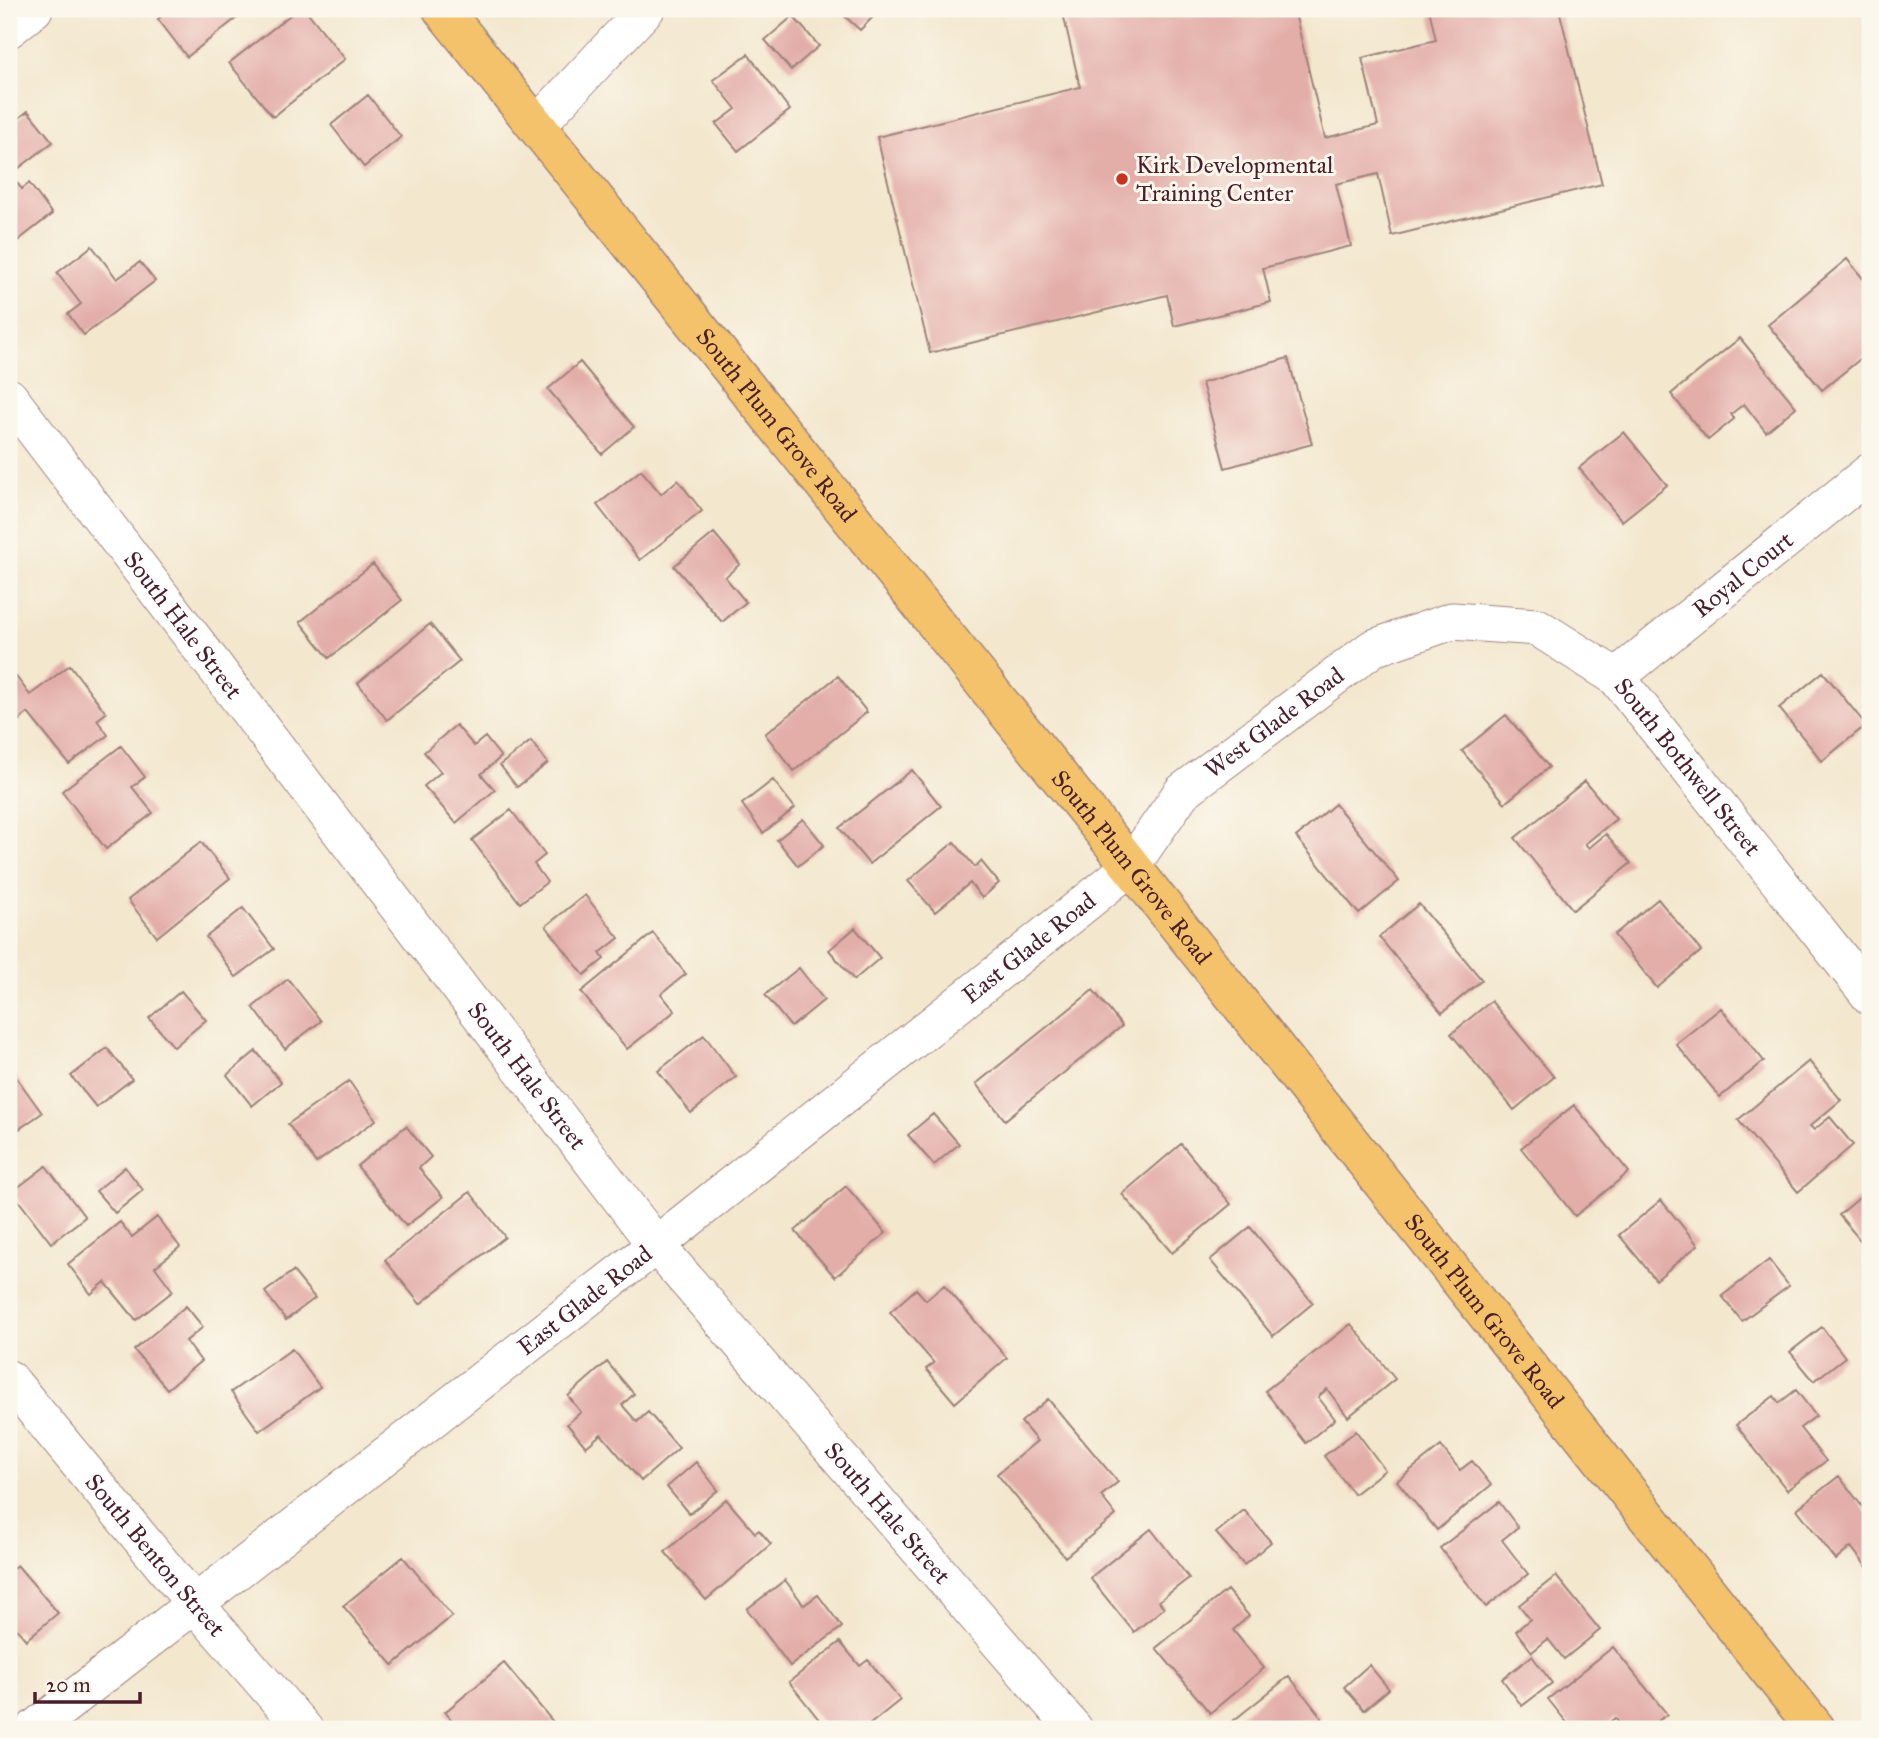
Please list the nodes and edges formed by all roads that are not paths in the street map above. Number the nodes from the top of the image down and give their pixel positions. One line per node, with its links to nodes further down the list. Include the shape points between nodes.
1 (34, 9): 4 (street)
2 (442, 9): 5 (main road, South Plum Grove Road)
3 (646, 9): 5 (street)
4 (9, 29)
5 (536, 126): 10 (main road, South Plum Grove Road)
6 (9, 397): 12 (street, South Hale Street)
7 (1870, 472): 9 (street, Royal Court)
8 (1452, 621): 9 (street, South Bothwell Street, via 1537,626); 10 (street, West Glade Road, via 1373,648 1182,792)
9 (1616, 677): 11 (street, South Bothwell Street)
10 (1131, 866): 12 (street, East Glade Road); 18 (main road, South Plum Grove Road)
11 (1870, 996)
12 (656, 1245): 14 (street, East Glade Road); 17 (street, South Hale Street)
13 (9, 1379): 14 (street, South Benton Street)
14 (194, 1603): 15 (street, East Glade Road); 16 (street, South Benton Street)
15 (34, 1729)
16 (304, 1729)
17 (1074, 1729)
18 (1816, 1729)

